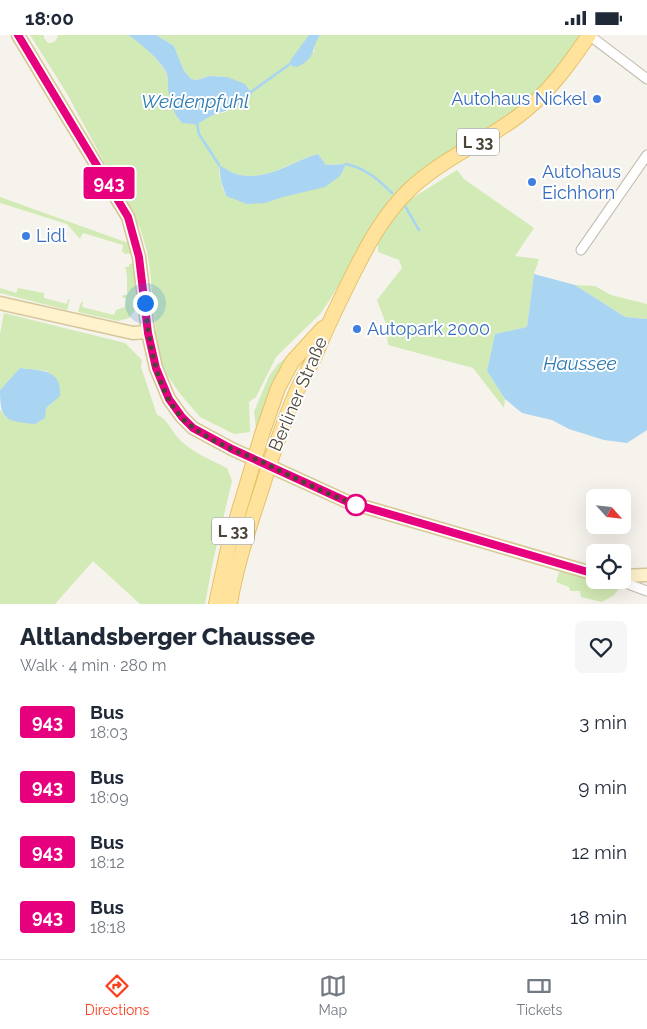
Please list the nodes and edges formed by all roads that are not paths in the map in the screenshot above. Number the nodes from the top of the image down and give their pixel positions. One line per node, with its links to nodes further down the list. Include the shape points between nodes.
1 (18, 35): 8 (main road, via 128,217 139,257)
2 (589, 35): 3 (street); 7 (main road, Berliner Straße / L 33, via 561,75 536,102 425,175 395,204 369,242)
3 (647, 79)
4 (647, 155): 5 (street)
5 (581, 250)
6 (0, 303): 8 (main road, via 133,333)
7 (328, 322): 9 (main road, Berliner Straße / L 33, via 292,362 272,405); 10 (main road, Berliner Straße / L 33)
8 (148, 333): 9 (main road, via 159,376 169,399 182,417 193,428)
9 (254, 459): 10 (main road); 16 (main road, L 33, via 229,544)
10 (268, 465): 11 (main road, via 348,502); 17 (main road, L 33)
11 (586, 571)
12 (647, 575): 13 (main road)
13 (631, 576)
14 (631, 586): 15 (street)
15 (647, 591)
16 (216, 604)
17 (230, 604)

